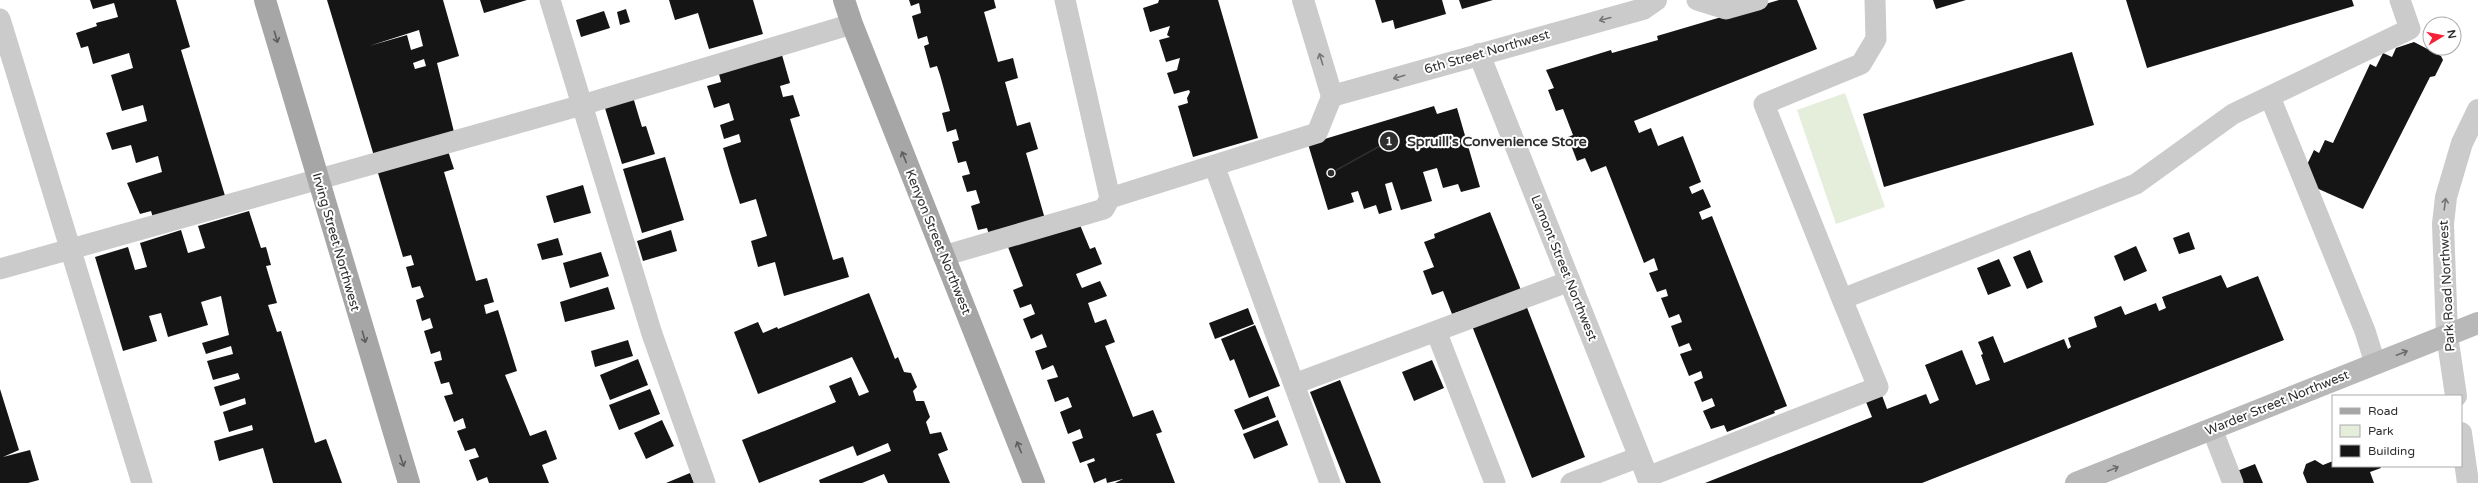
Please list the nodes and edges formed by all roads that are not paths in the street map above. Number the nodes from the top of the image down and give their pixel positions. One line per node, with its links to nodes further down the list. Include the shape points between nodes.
1 (265, 0): 19 (main road, Irving Street Northwest, one-way to 19)
2 (550, 0): 16 (lane)
3 (844, 0): 12 (main road, Kenyon Street Northwest)
4 (1065, 0): 20 (lane)
5 (1303, 0): 14 (street, one-way to 5)
6 (1697, 0): 7 (lane, via 1726,9)
7 (1758, 0)
8 (1875, 0): 25 (lane, via 1876,38 1861,64 1764,104)
9 (2400, 0): 15 (lane, via 2410,29)
10 (1649, 4): 13 (street, 6th Street Northwest, one-way to 13)
11 (0, 19): 21 (lane)
12 (852, 24): 16 (lane); 22 (main road, Kenyon Street Northwest, one-way to 12)
13 (1479, 54): 14 (street, 6th Street Northwest, one-way to 14); 24 (street, Lamont Street Northwest)
14 (1332, 96): 18 (lane, via 1317,133)
15 (2270, 97): 25 (lane, via 2234,114 2136,184); 29 (lane, via 2365,331)
16 (582, 105): 19 (lane); 37 (lane, via 652,334)
17 (2478, 110): 28 (street, Park Road Northwest, one-way to 17, via 2444,217 2446,197 2462,143)
18 (1214, 165): 20 (lane); 30 (lane)
19 (318, 180): 21 (lane); 36 (main road, Irving Street Northwest, one-way to 36)
20 (1110, 198): 22 (lane, via 1104,209)
21 (70, 248): 23 (lane); 35 (lane)
22 (943, 256): 38 (main road, Kenyon Street Northwest, one-way to 22)
23 (0, 269)
24 (1570, 281): 27 (lane); 34 (street, Lamont Street Northwest)
25 (1842, 299): 34 (lane, via 1878,387)
26 (2478, 323): 28 (street, Warder Street Northwest)
27 (1436, 331): 30 (lane); 40 (lane)
28 (2447, 336): 29 (street, Warder Street Northwest, one-way to 28); 31 (street, Park Road Northwest)
29 (2375, 364): 32 (street, Warder Street Northwest)
30 (1294, 384): 39 (lane)
31 (2456, 395)
32 (2212, 429): 42 (street, Warder Street Northwest, one-way to 32); 43 (lane)
33 (2462, 440): 44 (street)
34 (1645, 472): 41 (lane)
35 (142, 483)
36 (409, 483)
37 (705, 483)
38 (1034, 483)
39 (1330, 483)
40 (1495, 483)
41 (1571, 483)
42 (2076, 483)
43 (2233, 483)
44 (2468, 483)

